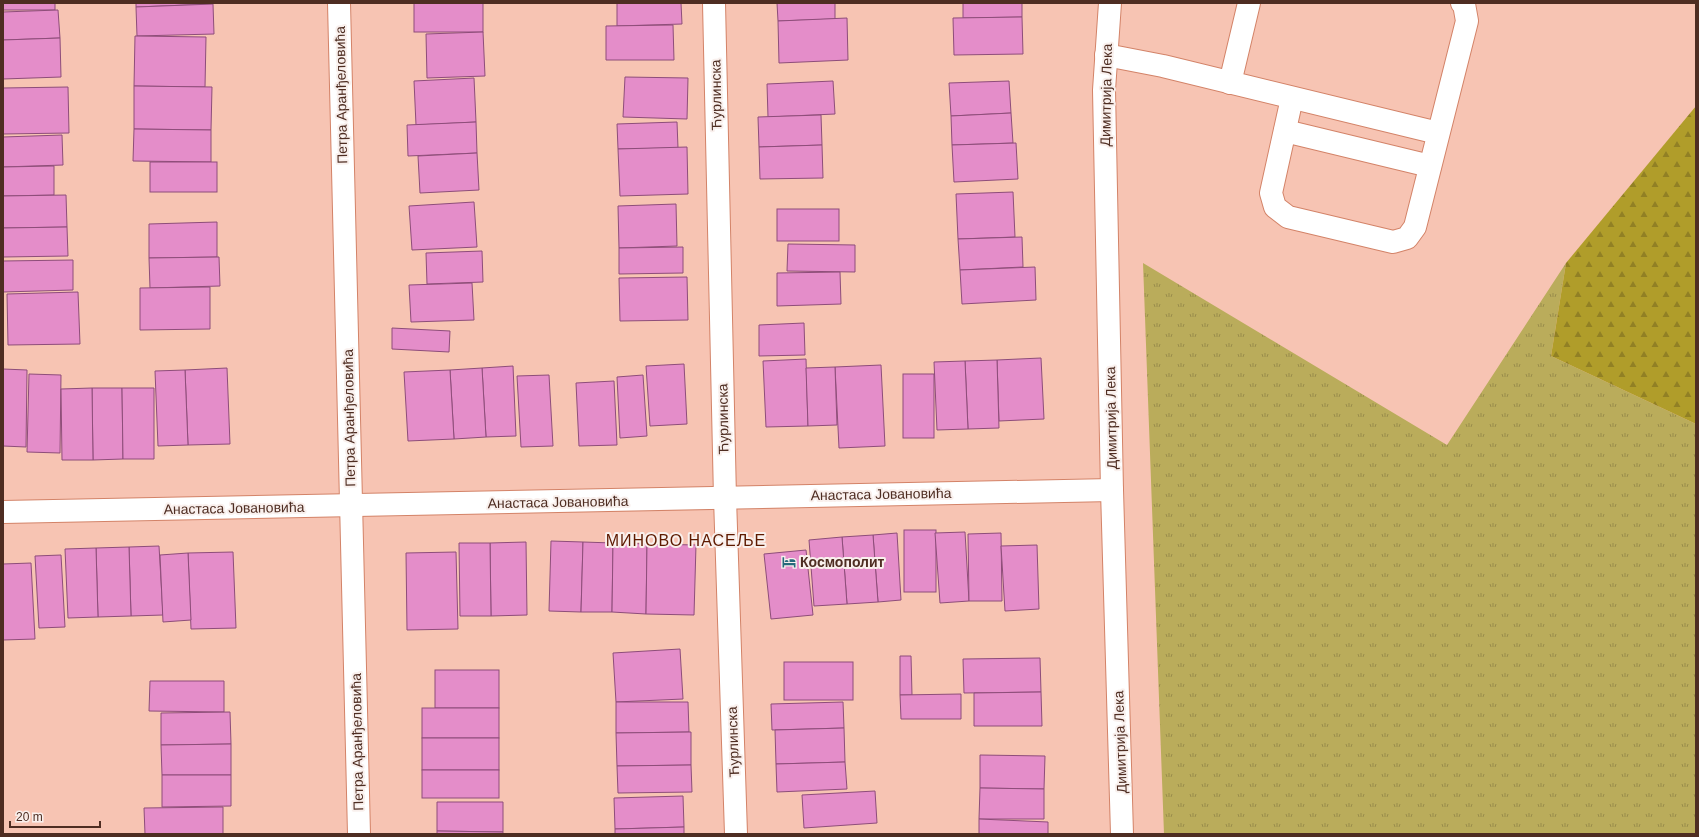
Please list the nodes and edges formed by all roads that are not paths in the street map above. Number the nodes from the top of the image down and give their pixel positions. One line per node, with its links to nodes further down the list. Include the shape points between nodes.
1 (339, 3): 14 (street, Петра Аранђеловића)
2 (714, 3): 13 (street, Ћурлинска)
3 (1110, 3): 6 (street, Димитрија Лека)
4 (1249, 3): 7 (street)
5 (1462, 3): 10 (street, via 1466,21)
6 (1106, 55): 7 (street); 12 (street, Димитрија Лека, via 1104,90)
7 (1230, 83): 8 (street)
8 (1292, 98): 9 (street); 10 (street)
9 (1285, 131): 11 (street); 11 (street, via 1271,193 1275,207 1288,217 1393,242 1407,238 1415,227)
10 (1438, 133): 11 (street)
11 (1430, 166)
12 (1112, 490): 13 (street, Анастаса Јовановића); 18 (street, Димитрија Лека)
13 (725, 498): 14 (street, Анастаса Јовановића); 17 (street, Ћурлинска)
14 (351, 506): 15 (street, Анастаса Јовановића); 16 (street, Петра Аранђеловића)
15 (3, 512)
16 (359, 834)
17 (736, 834)
18 (1122, 834)

